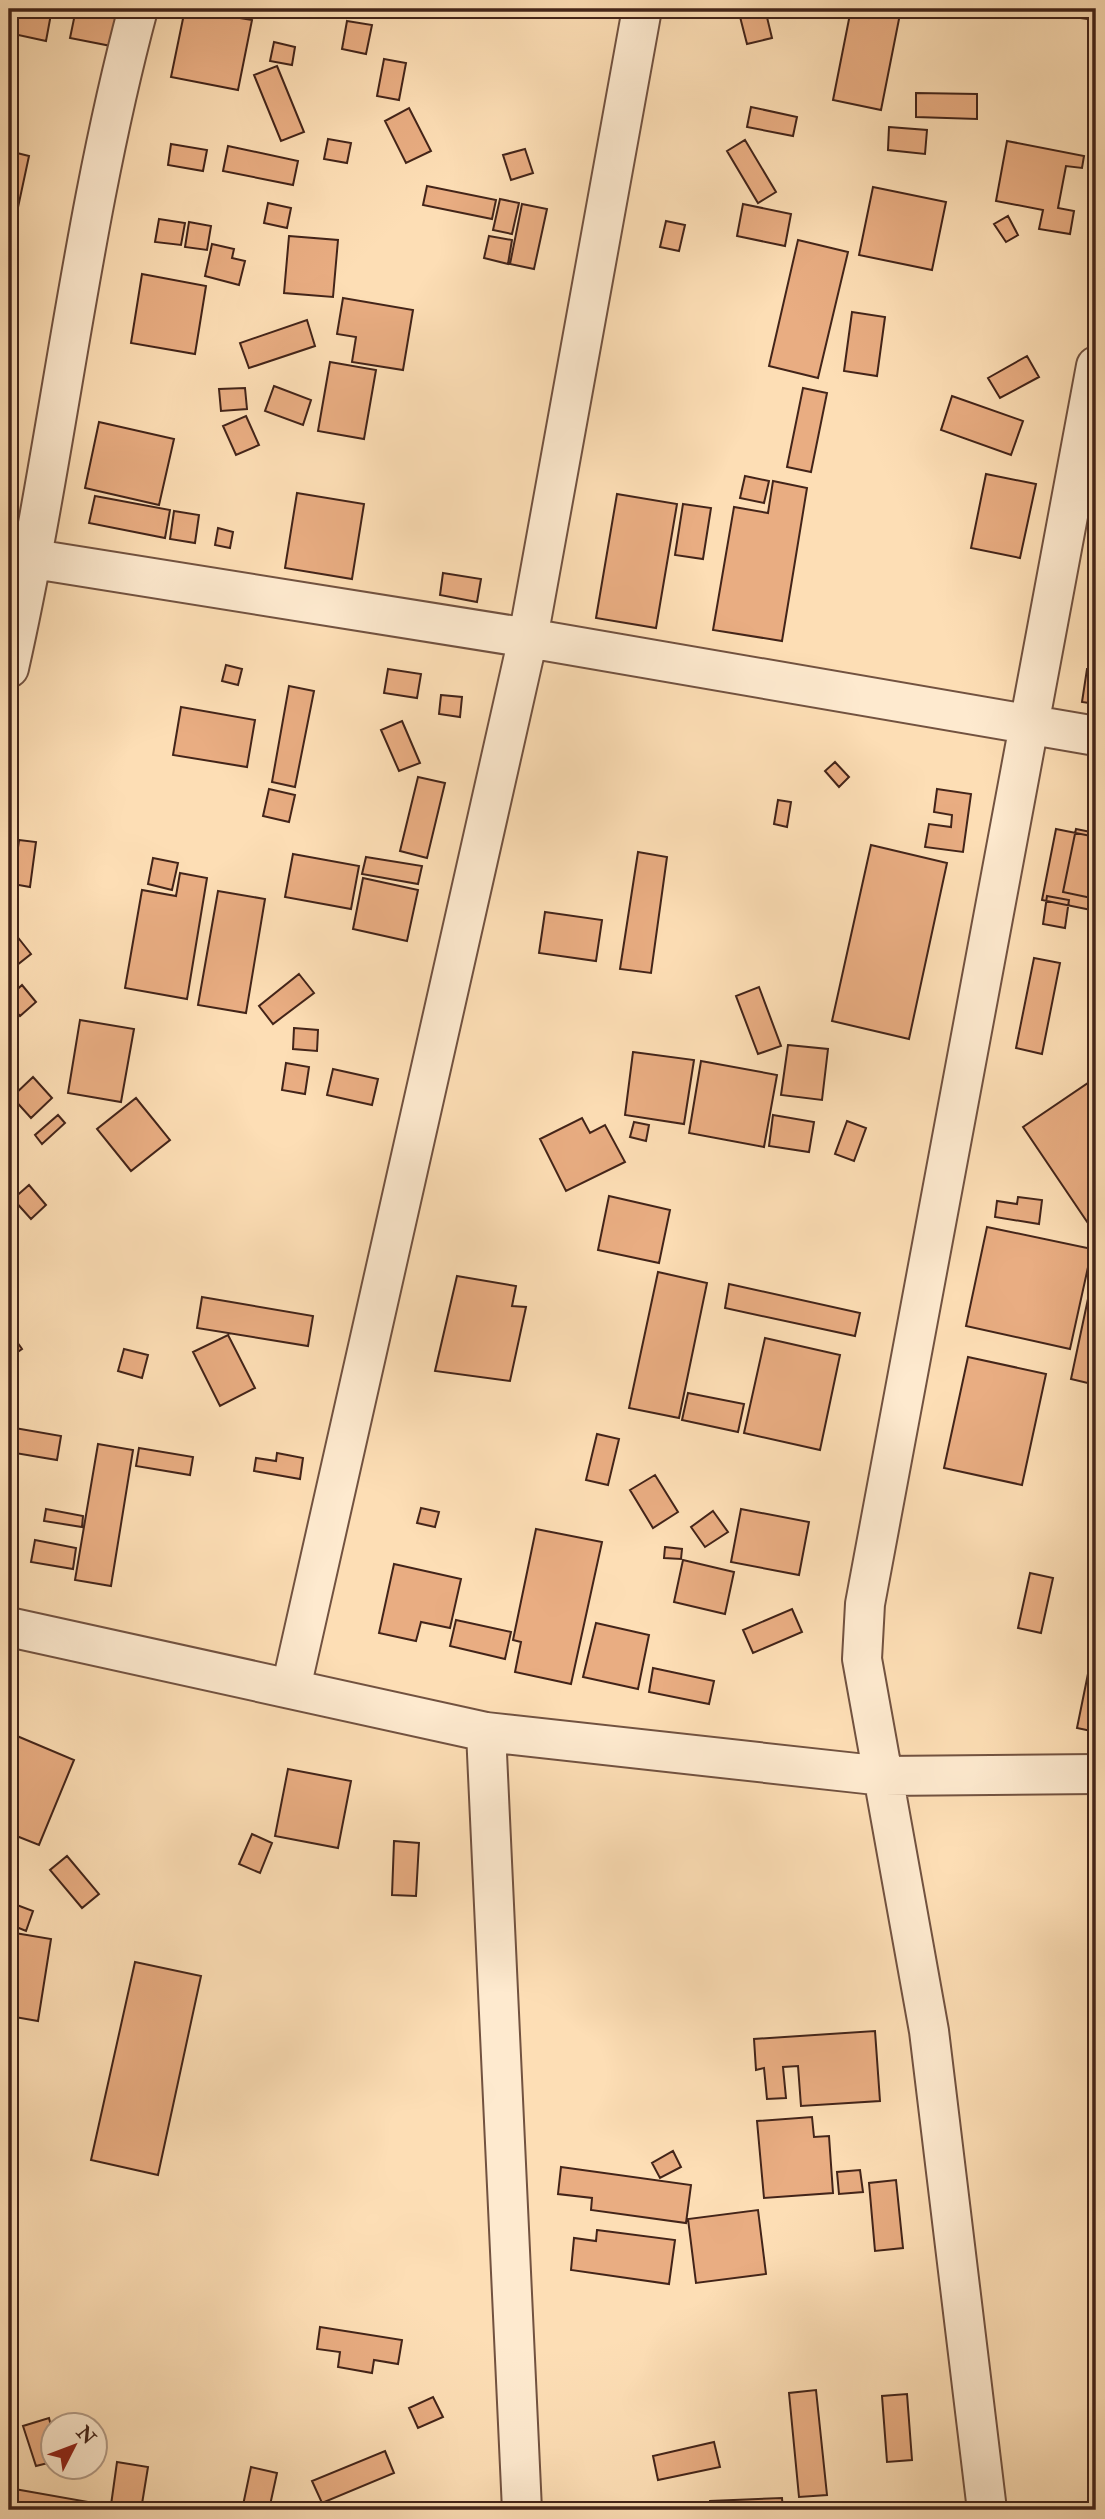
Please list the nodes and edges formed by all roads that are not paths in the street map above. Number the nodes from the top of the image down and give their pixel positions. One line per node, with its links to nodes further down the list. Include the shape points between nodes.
1 (138, 9): 4 (street, via 115,94)
2 (642, 9): 5 (street)
3 (1096, 366): 7 (street)
4 (21, 558): 5 (street); 6 (street)
5 (528, 638): 7 (street); 10 (street)
6 (9, 668)
7 (1031, 722): 8 (street); 13 (street, via 865,1604 862,1659)
8 (1096, 736)
9 (9, 1627): 10 (street)
10 (291, 1688): 11 (street)
11 (485, 1732): 13 (street); 14 (street)
12 (1096, 1774): 13 (street)
13 (884, 1776): 15 (street, via 929,2031)
14 (522, 2510)
15 (987, 2510)

